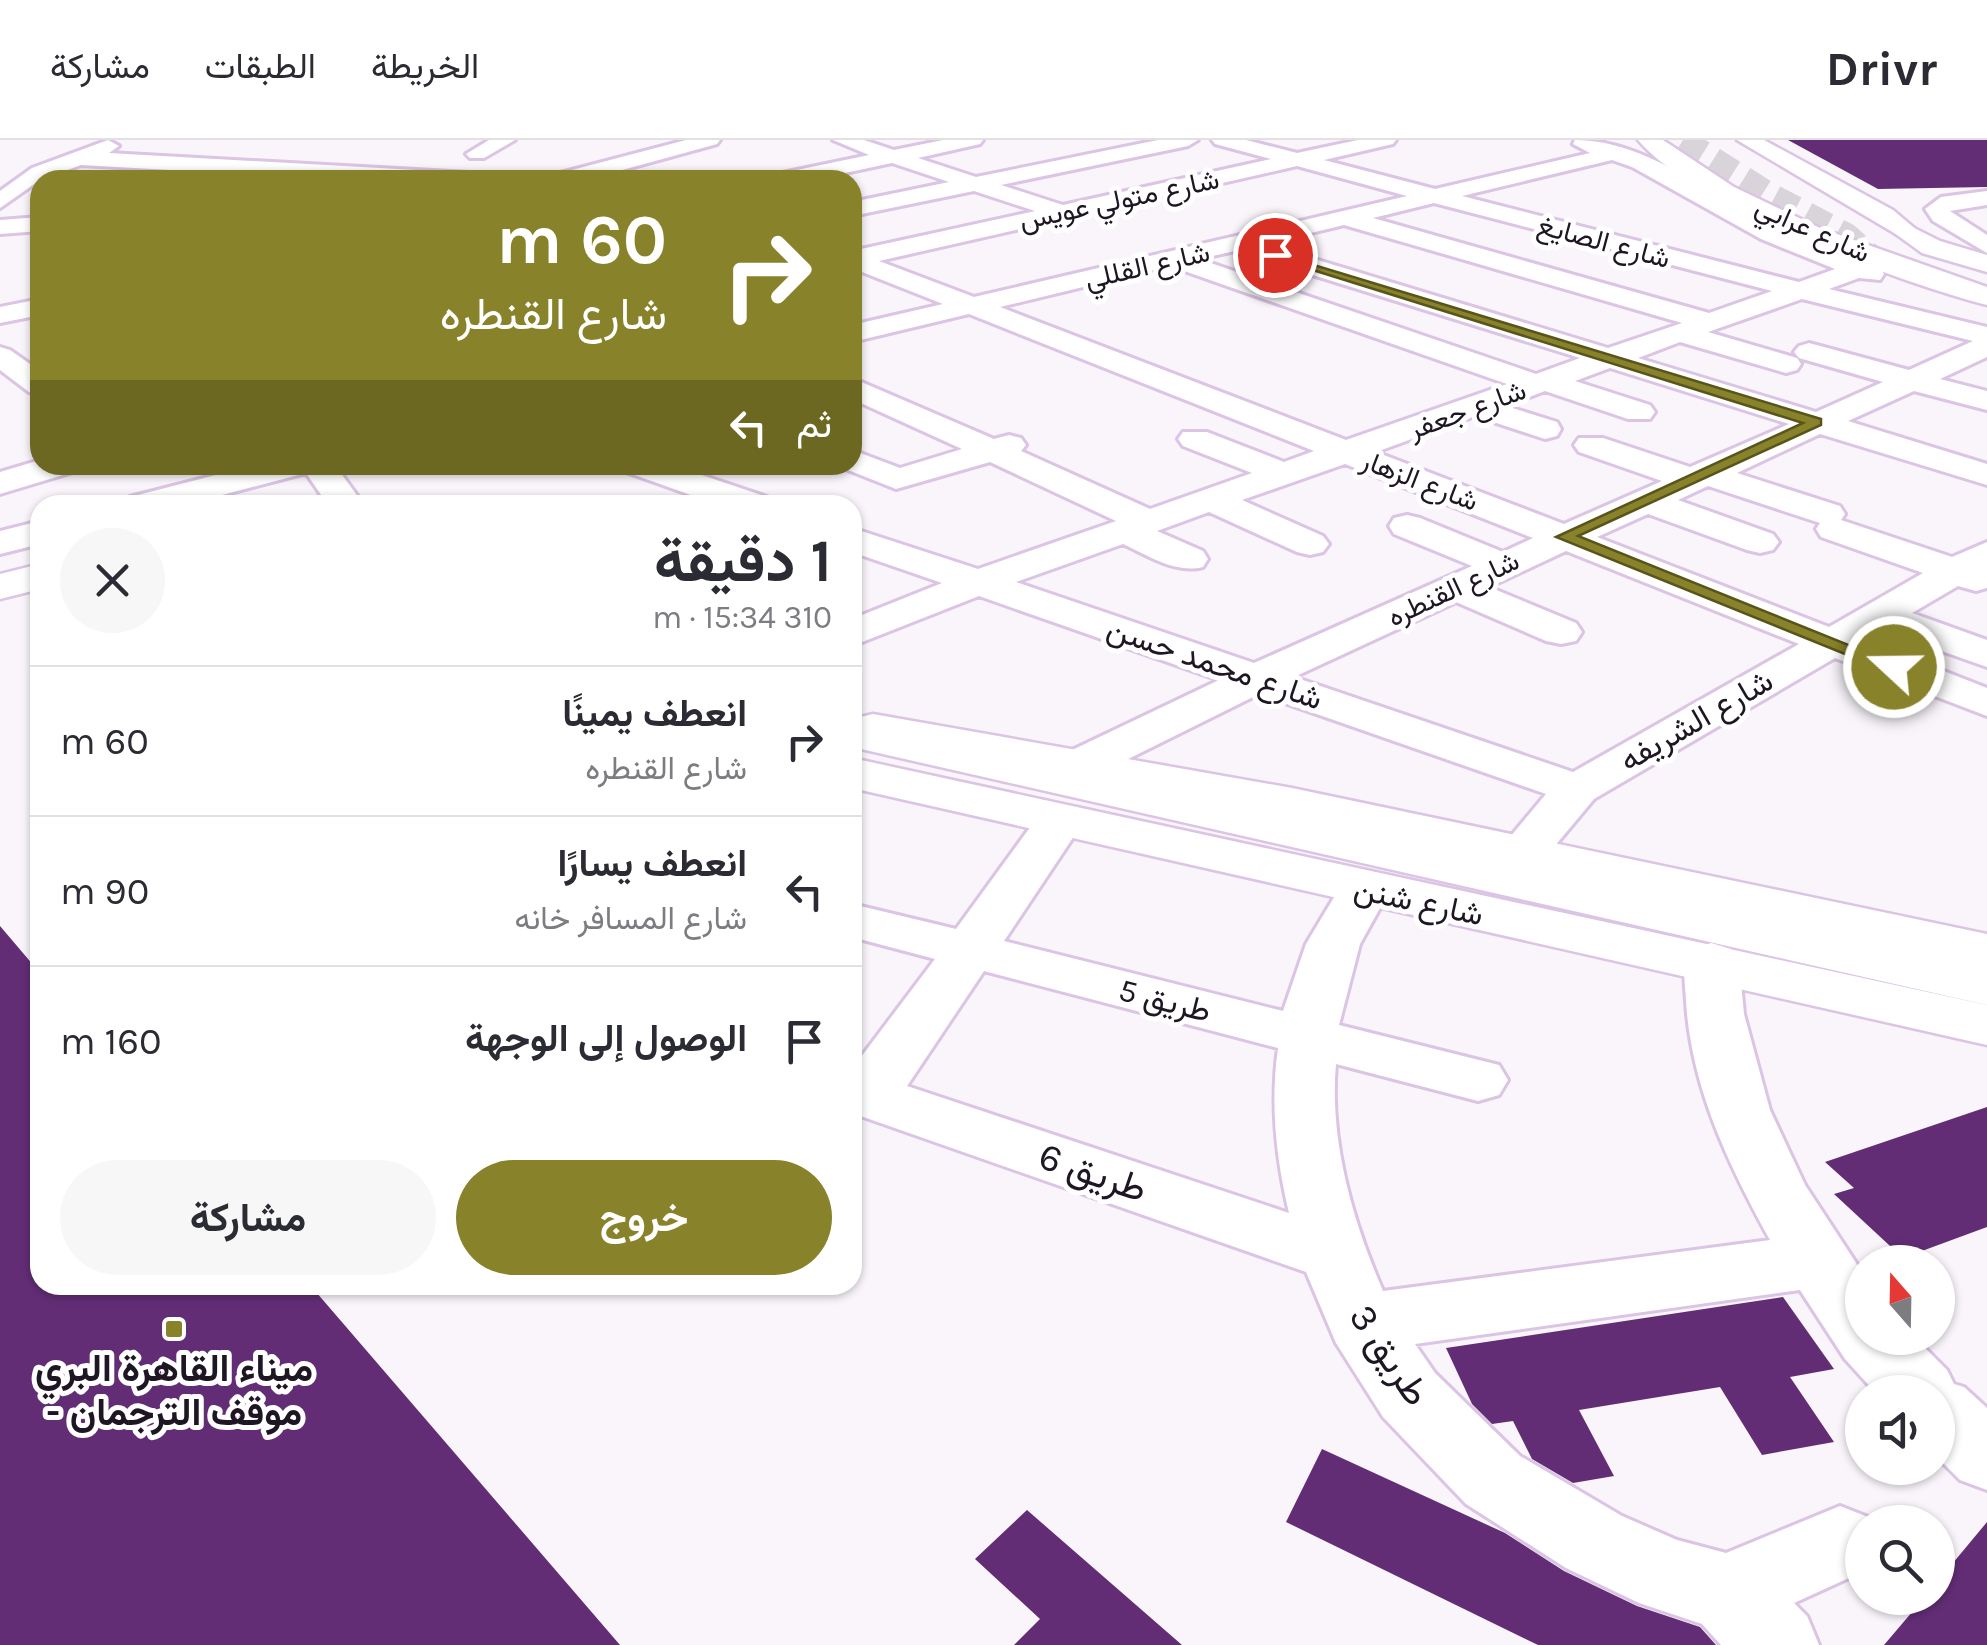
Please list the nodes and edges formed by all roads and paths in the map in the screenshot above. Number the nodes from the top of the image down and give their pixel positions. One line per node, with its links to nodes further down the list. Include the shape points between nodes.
1 (181, 140): 12 (street)
2 (505, 140): 17 (street)
3 (710, 140): 24 (street)
4 (843, 140): 21 (street)
5 (973, 140): 10 (street)
6 (1188, 140): 35 (street)
7 (1222, 140): 22 (street, شارع الصايغ)
8 (1650, 140): 72 (main road, شارع عرابي, via 1784,221)
9 (1748, 140): 54 (main road)
10 (942, 146): 21 (street); 35 (street)
11 (284, 147): 19 (street)
12 (126, 151): 18 (street); 23 (street)
13 (1383, 152): 22 (street, شارع متولي عويس)
14 (1512, 152): 15 (street)
15 (1568, 153): 37 (street); 69 (street, via 1616,153 1640,162 1770,234)
16 (426, 154): 30 (street)
17 (477, 154)
18 (67, 155): 26 (street)
19 (228, 156): 23 (street); 28 (street); 29 (street)
20 (566, 156): 31 (street)
21 (893, 156): 34 (street); 38 (street)
22 (1296, 160): 41 (street, شارع متولي عويس); 44 (street, شارع الصايغ)
23 (178, 164): 27 (street)
24 (612, 165): 32 (street); 33 (street)
25 (1453, 166): 37 (street)
26 (43, 170)
27 (195, 170)
28 (208, 170)
29 (319, 170)
30 (392, 170)
31 (541, 170)
32 (595, 170)
33 (625, 170)
34 (828, 170)
35 (1027, 172): 38 (street)
36 (30, 178): 42 (street)
37 (1506, 180): 44 (street)
38 (974, 184): 43 (street); 47 (street)
39 (1146, 187): 41 (street); 41 (street, شارع متولي عويس); 47 (street, شارع متولي عويس)
40 (1987, 198): 61 (street, via 1937,209)
41 (1188, 200)
42 (0, 201)
43 (862, 207)
44 (1442, 208): 48 (street); 50 (street, شارع الصايغ)
45 (30, 210): 46 (street)
46 (0, 212)
47 (1062, 212): 49 (street); 55 (street, شارع متولي عويس)
48 (1391, 220): 59 (street, شارع القللي, via 1341,206); 60 (street)
49 (1098, 224)
50 (1538, 224): 56 (street, شارع الصايغ); 60 (street)
51 (30, 225): 53 (street)
52 (899, 226): 55 (street)
53 (0, 227)
54 (1906, 232): 61 (main road); 67 (main road)
55 (945, 238): 62 (street); 65 (street, شارع متولي عويس)
56 (1598, 239): 64 (street, شارع الصايغ); 68 (street)
57 (30, 242): 58 (street)
58 (0, 244)
59 (1240, 244): 63 (street, شارع القللي); 73 (street)
60 (1450, 248): 68 (street); 73 (street)
61 (1987, 249)
62 (991, 250)
63 (1172, 252): 70 (street, شارع القللي); 81 (street)
64 (1658, 255): 71 (street, شارع الصايغ); 76 (street)
65 (862, 257)
66 (862, 262): 86 (street, شارع الزهار)
67 (1987, 264)
68 (1510, 265): 76 (street)
69 (1857, 270): 79 (street, شارع جعفر); 89 (street)
70 (1119, 271): 78 (street); 80 (street, شارع القللي)
71 (1722, 271): 77 (street); 79 (street, شارع الصايغ)
72 (1918, 273): 75 (main road); 83 (main road, شارع عرابي)
73 (1346, 277): 81 (street); 82 (street)
74 (1444, 279): 82 (street)
75 (1987, 280)
76 (1570, 282): 90 (street); 95 (street)
77 (1685, 282)
78 (1165, 288)
79 (1799, 290): 84 (street, شارع جعفر); 100 (street, شارع الصايغ)
80 (1036, 291): 85 (street); 86 (street, شارع القللي)
81 (1275, 294): 87 (street); 92 (street)
82 (1400, 294): 90 (street)
83 (1987, 296)
84 (1762, 304): 95 (street, شارع جعفر); 100 (street)
85 (1075, 305)
86 (974, 306): 96 (street, شارع القللي); 98 (street, شارع الزهار)
87 (1230, 306)
88 (30, 310): 91 (street)
89 (1987, 313)
90 (1468, 314): 97 (street); 99 (street)
91 (0, 315)
92 (1336, 316): 94 (street); 99 (street)
93 (1569, 317): 97 (street)
94 (1307, 323)
95 (1694, 328): 105 (street, شارع جعفر); 108 (street)
96 (862, 332)
97 (1526, 332): 105 (street)
98 (1052, 336): 101 (street); 123 (street, شارع الزهار)
99 (1397, 336): 102 (street); 104 (street)
100 (1979, 346): 108 (street, شارع القنطره)
101 (1000, 350)
102 (1354, 350)
103 (0, 356): 107 (street)
104 (1453, 356): 106 (street); 109 (street)
105 (1611, 359): 109 (street, شارع جعفر); 114 (street)
106 (1404, 372)
107 (30, 378)
108 (1909, 380): 111 (street); 114 (street, شارع القنطره)
109 (1541, 382): 112 (street, شارع جعفر); 113 (street)
110 (862, 398): 117 (street)
111 (1987, 400)
112 (1476, 406): 116 (street); 123 (street, شارع جعفر)
113 (1639, 412)
114 (1816, 422): 119 (street, شارع القنطره); 131 (street)
115 (1716, 428): 119 (street)
116 (1546, 429)
117 (959, 435): 122 (street); 122 (street, via 1029,425)
118 (1196, 440): 128 (street)
119 (1766, 444): 132 (street, شارع القنطره)
120 (0, 445): 124 (street)
121 (1591, 445): 132 (street)
122 (992, 450): 125 (street, via 902,478); 134 (street)
123 (1349, 452): 128 (street, شارع جعفر); 136 (street, شارع الزهار)
124 (30, 457)
125 (862, 464)
126 (1107, 469): 134 (street)
127 (30, 473): 135 (street)
128 (1284, 474): 139 (street, شارع جعفر)
129 (257, 475): 137 (street)
130 (667, 475): 138 (street)
131 (1987, 475)
132 (1696, 476): 140 (street, شارع القنطره); 154 (street)
133 (1499, 477): 136 (street)
134 (1064, 482): 142 (street)
135 (0, 484)
136 (1457, 494): 145 (street, شارع الزهار)
137 (181, 495)
138 (725, 495)
139 (1210, 500): 142 (street, شارع جعفر); 150 (street)
140 (1644, 500): 145 (street, شارع القنطره); 148 (street)
141 (914, 517): 146 (street)
142 (1137, 526): 151 (street); 157 (street, شارع جعفر)
143 (1407, 526): 152 (street)
144 (30, 535): 149 (street)
145 (1564, 537): 152 (street, شارع القنطره); 163 (street, شارع الزهار)
146 (862, 539)
147 (862, 542): 157 (street, شارع محمد حسن)
148 (1760, 542)
149 (0, 543)
150 (1310, 544)
151 (1188, 559)
152 (1503, 565): 159 (street, شارع القنطره)
153 (0, 567): 155 (main road)
154 (1976, 569): 160 (street, شارع الشريفه)
155 (30, 573)
156 (30, 578): 158 (main road)
157 (979, 582): 161 (street, شارع جعفر); 165 (street, شارع محمد حسن)
158 (0, 586)
159 (1455, 587): 162 (street); 165 (street, شارع القنطره)
160 (1879, 615): 163 (street, شارع الشريفه); 164 (street)
161 (862, 630)
162 (1561, 632)
163 (1832, 643): 166 (street, شارع الزهار); 171 (street, شارع الشريفه)
164 (1987, 654)
165 (1259, 677): 169 (street, شارع القنطره); 171 (street, شارع محمد حسن)
166 (1987, 703)
167 (862, 726): 169 (main road)
168 (862, 736): 179 (main road)
169 (1085, 762): 173 (main road)
170 (862, 776): 172 (main road, شارع شنن)
171 (1577, 789): 173 (street, شارع الشريفه)
172 (1059, 820): 174 (main road, شارع شنن); 176 (street)
173 (1525, 848): 177 (main road)
174 (1364, 890): 178 (main road, شارع شنن); 181 (street, طريق 3, via 1333,944)
175 (862, 923): 176 (street, طريق 5)
176 (969, 950): 181 (street, طريق 5); 183 (street)
177 (1987, 952)
178 (1710, 961): 180 (main road, شارع شنن); 186 (street, via 1722,1062 1742,1121)
179 (1987, 986)
180 (1987, 1025)
181 (1308, 1036): 182 (street, طريق 5); 185 (street, طريق 3, via 1310,1161)
182 (1478, 1080)
183 (862, 1090)
184 (862, 1094): 185 (street, طريق 6)
185 (1333, 1254): 188 (street, طريق 3)
186 (1817, 1262): 187 (street); 188 (street)
187 (1845, 1302)
188 (1360, 1323): 194 (street, طريق 3, via 1409,1395 1493,1480 1594,1542)
189 (1886, 1355): 190 (street)
190 (1904, 1375)
191 (1955, 1426): 192 (street)
192 (1987, 1456)
193 (1840, 1543): 194 (street)
194 (1752, 1618)

